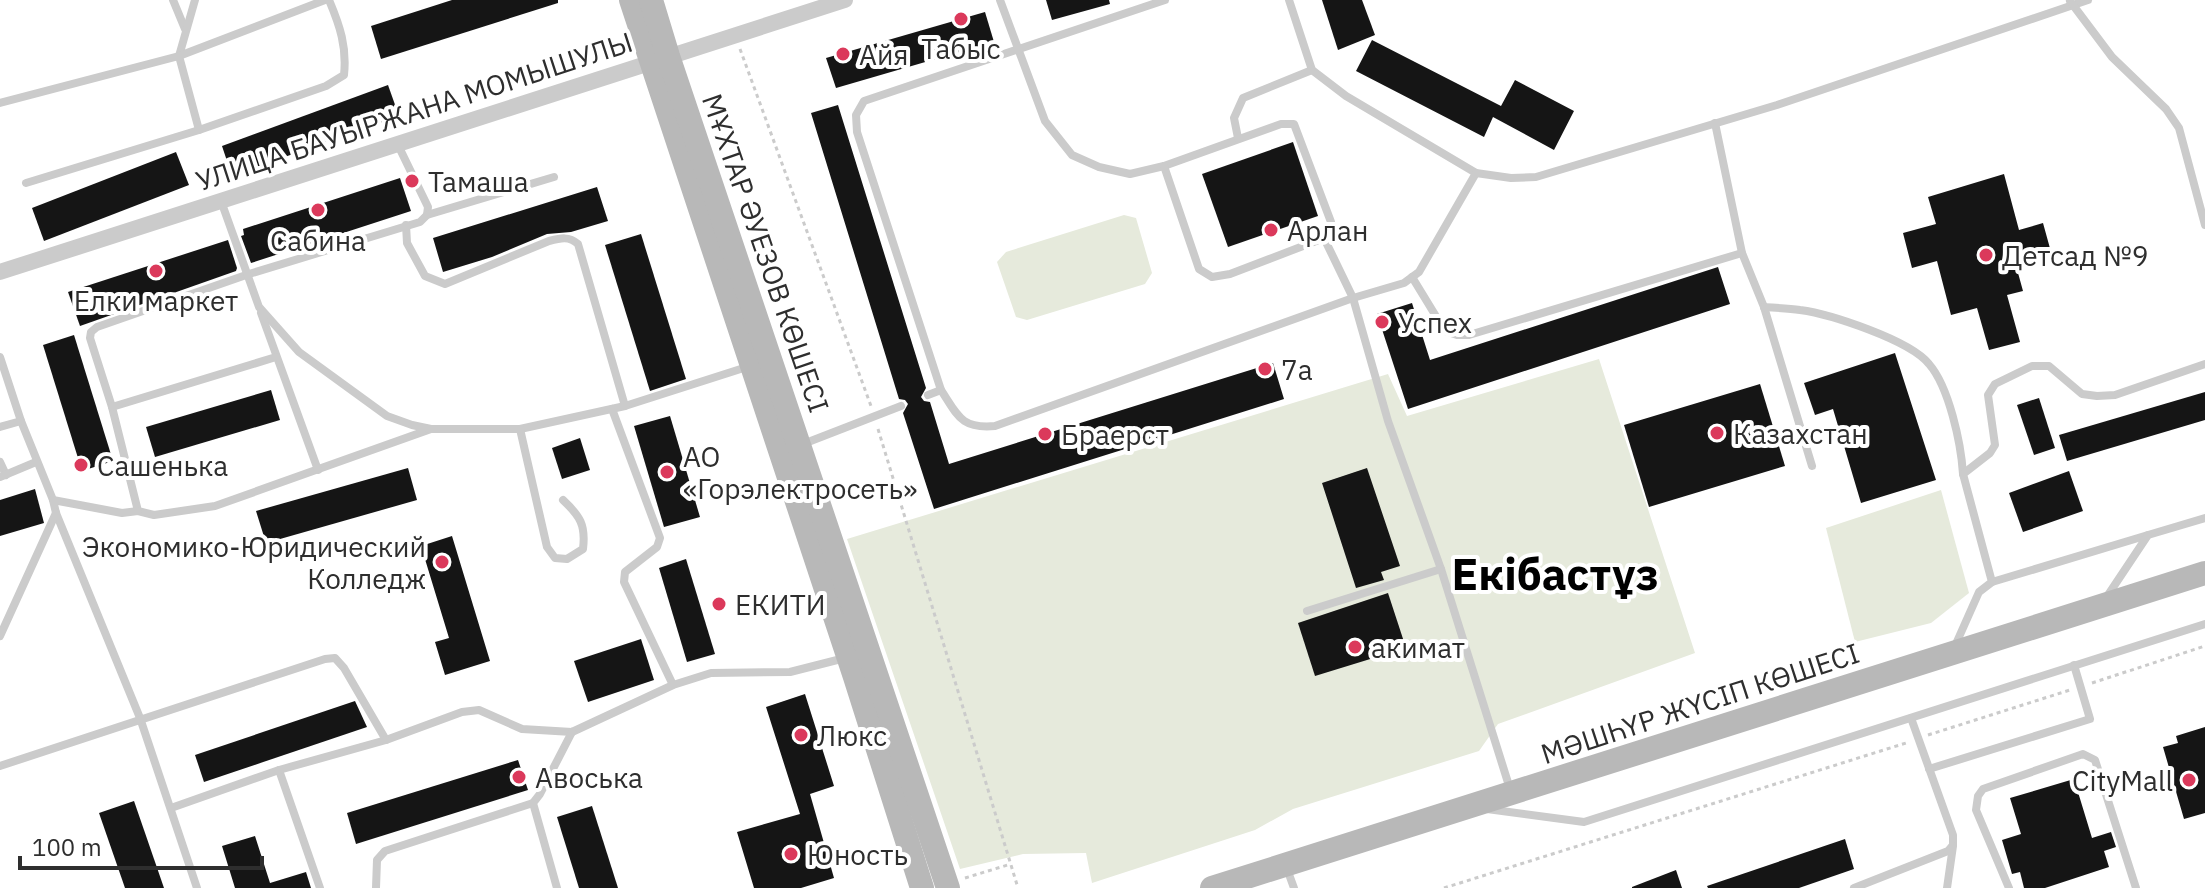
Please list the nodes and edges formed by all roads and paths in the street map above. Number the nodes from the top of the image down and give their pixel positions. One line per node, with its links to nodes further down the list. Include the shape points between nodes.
1 (173, 0): 12 (lane)
2 (195, 0): 12 (lane)
3 (327, 0): 15 (lane); 20 (lane, via 346,53 344,75)
4 (631, 0): 16 (street, МҰХТАР ӘУЕЗОВ КӨШЕСІ)
5 (651, 0): 16 (street, МҰХТАР ӘУЕЗОВ КӨШЕСІ)
6 (845, 0): 13 (street, УЛИЦА БАУЫРЖАНА МОМЫШУЛЫ)
7 (1000, 0): 14 (lane)
8 (1165, 0): 14 (lane)
9 (1289, 0): 17 (lane)
10 (2088, 0): 11 (lane)
11 (2070, 2): 19 (lane); 30 (lane, via 2112,57 2179,128)
12 (185, 30): 15 (lane)
13 (734, 35): 16 (street, УЛИЦА БАУЫРЖАНА МОМЫШУЛЫ); 49 (path)
14 (1017, 50): 23 (lane, via 1045,121 1072,155 1130,174); 43 (lane, via 864,101 856,115 857,132)
15 (179, 56): 18 (lane); 20 (lane)
16 (659, 60): 22 (street, УЛИЦА БАУЫРЖАНА МОМЫШУЛЫ); 41 (street, МҰХТАР ӘУЕЗОВ КӨШЕСІ)
17 (1312, 70): 21 (lane, via 1243,98 1234,118); 24 (lane)
18 (0, 103)
19 (1715, 123): 24 (lane, via 1536,177); 32 (lane)
20 (199, 130): 26 (lane)
21 (1238, 138): 23 (lane); 31 (lane, via 1294,124 1331,222)
22 (398, 144): 27 (street, УЛИЦА БАУЫРЖАНА МОМЫШУЛЫ); 28 (lane)
23 (1164, 166): 31 (lane, via 1199,269 1212,277)
24 (1476, 173): 35 (lane)
25 (554, 177): 28 (lane)
26 (26, 183)
27 (221, 201): 33 (street, УЛИЦА БАУЫРЖАНА МОМЫШУЛЫ); 34 (lane)
28 (427, 215): 29 (lane)
29 (406, 225): 34 (lane); 45 (lane, via 407,243 425,276 445,284 549,241 572,239 578,244)
30 (2205, 225)
31 (1324, 238): 36 (lane)
32 (1742, 253): 35 (lane, via 1469,335 1445,331); 38 (lane)
33 (0, 272)
34 (249, 274): 37 (lane); 47 (lane, via 91,332)
35 (1412, 277): 36 (lane)
36 (1353, 298): 43 (lane, via 995,426 961,421); 67 (lane, via 1388,421)
37 (259, 307): 39 (lane); 52 (lane, via 299,352 387,416)
38 (1764, 307): 57 (lane); 59 (lane, via 1802,310 1850,323 1927,360 1939,377)
39 (276, 357): 47 (lane); 58 (lane)
40 (1, 361): 50 (lane)
41 (761, 363): 45 (lane); 54 (street, МҰХТАР ӘУЕЗОВ КӨШЕСІ)
42 (2205, 364): 59 (lane, via 2115,395 2097,396 2082,394 2049,366 2032,366 1995,384 1988,395 1995,445)
43 (941, 390): 44 (lane)
44 (928, 395)
45 (625, 406): 48 (lane)
46 (901, 406): 49 (lane)
47 (112, 407): 63 (lane)
48 (612, 409): 53 (lane); 78 (lane, via 660,538 657,547 625,572 624,582)
49 (874, 415): 54 (lane); 93 (path)
50 (21, 421): 51 (lane); 56 (lane)
51 (0, 427)
52 (431, 429): 53 (lane); 58 (lane)
53 (520, 429): 62 (lane, via 547,547 555,558 567,559 583,549 586,531 580,516)
54 (790, 450): 76 (street, МҰХТАР ӘУЕЗОВ КӨШЕСІ); 96 (street, МҰХТАР ӘУЕЗОВ КӨШЕСІ)
55 (0, 462): 60 (lane)
56 (36, 462): 60 (lane); 61 (lane)
57 (1812, 466)
58 (318, 470): 63 (lane, via 215,506 154,515)
59 (1963, 474): 69 (lane)
60 (3, 476)
61 (53, 500): 63 (lane, via 122,513); 64 (lane)
62 (563, 500)
63 (138, 511)
64 (56, 513): 73 (lane); 80 (lane)
65 (2205, 518): 66 (lane)
66 (2148, 535): 69 (lane); 70 (lane)
67 (1441, 569): 71 (lane); 88 (lane)
68 (2205, 573): 70 (street, МӘШҺҮР ЖҮСІП КӨШЕСІ)
69 (1992, 582): 75 (lane, via 1979,592)
70 (2099, 607): 75 (street, МӘШҺҮР ЖҮСІП КӨШЕСІ)
71 (1307, 611)
72 (2205, 624): 77 (lane)
73 (0, 636)
74 (2205, 646): 79 (path)
75 (1951, 654): 88 (street, МӘШҺҮР ЖҮСІП КӨШЕСІ)
76 (848, 657): 78 (lane, via 790,672 711,673); 101 (street, МҰХТАР ӘУЕЗОВ КӨШЕСІ)
77 (2074, 665): 79 (lane); 81 (lane)
78 (673, 685): 82 (lane)
79 (2080, 686): 83 (path); 86 (lane, via 2090,719)
80 (140, 718): 84 (lane, via 335,658); 85 (lane); 91 (lane)
81 (1911, 718): 83 (lane); 90 (lane, via 1584,822)
82 (572, 732): 84 (lane, via 522,729 479,710); 89 (lane)
83 (1918, 739): 86 (lane); 105 (path)
84 (386, 740): 87 (lane)
85 (0, 766)
86 (1929, 769): 92 (lane)
87 (279, 770): 91 (lane); 98 (lane)
88 (1512, 794): 90 (street, МӘШҺҮР ЖҮСІП КӨШЕСІ)
89 (533, 803): 99 (lane, via 385,851 377,860); 100 (lane)
90 (1470, 807): 94 (street, МӘШҺҮР ЖҮСІП КӨШЕСІ)
91 (171, 808): 97 (lane)
92 (1953, 845): 95 (lane); 107 (lane)
93 (1011, 864): 96 (path); 102 (path)
94 (1286, 865): 103 (street, МӘШҺҮР ЖҮСІП КӨШЕСІ); 104 (lane)
95 (1872, 885): 106 (lane)
96 (948, 886)
97 (197, 888)
98 (320, 888)
99 (376, 888)
100 (557, 888)
101 (922, 888)
102 (1018, 888)
103 (1212, 888)
104 (1294, 888)
105 (1444, 888)
106 (1854, 888)
107 (1947, 888)
108 (2009, 888): 109 (lane, via 1976,810 1978,796 1983,789 2083,754 2095,760)
109 (2136, 888)

